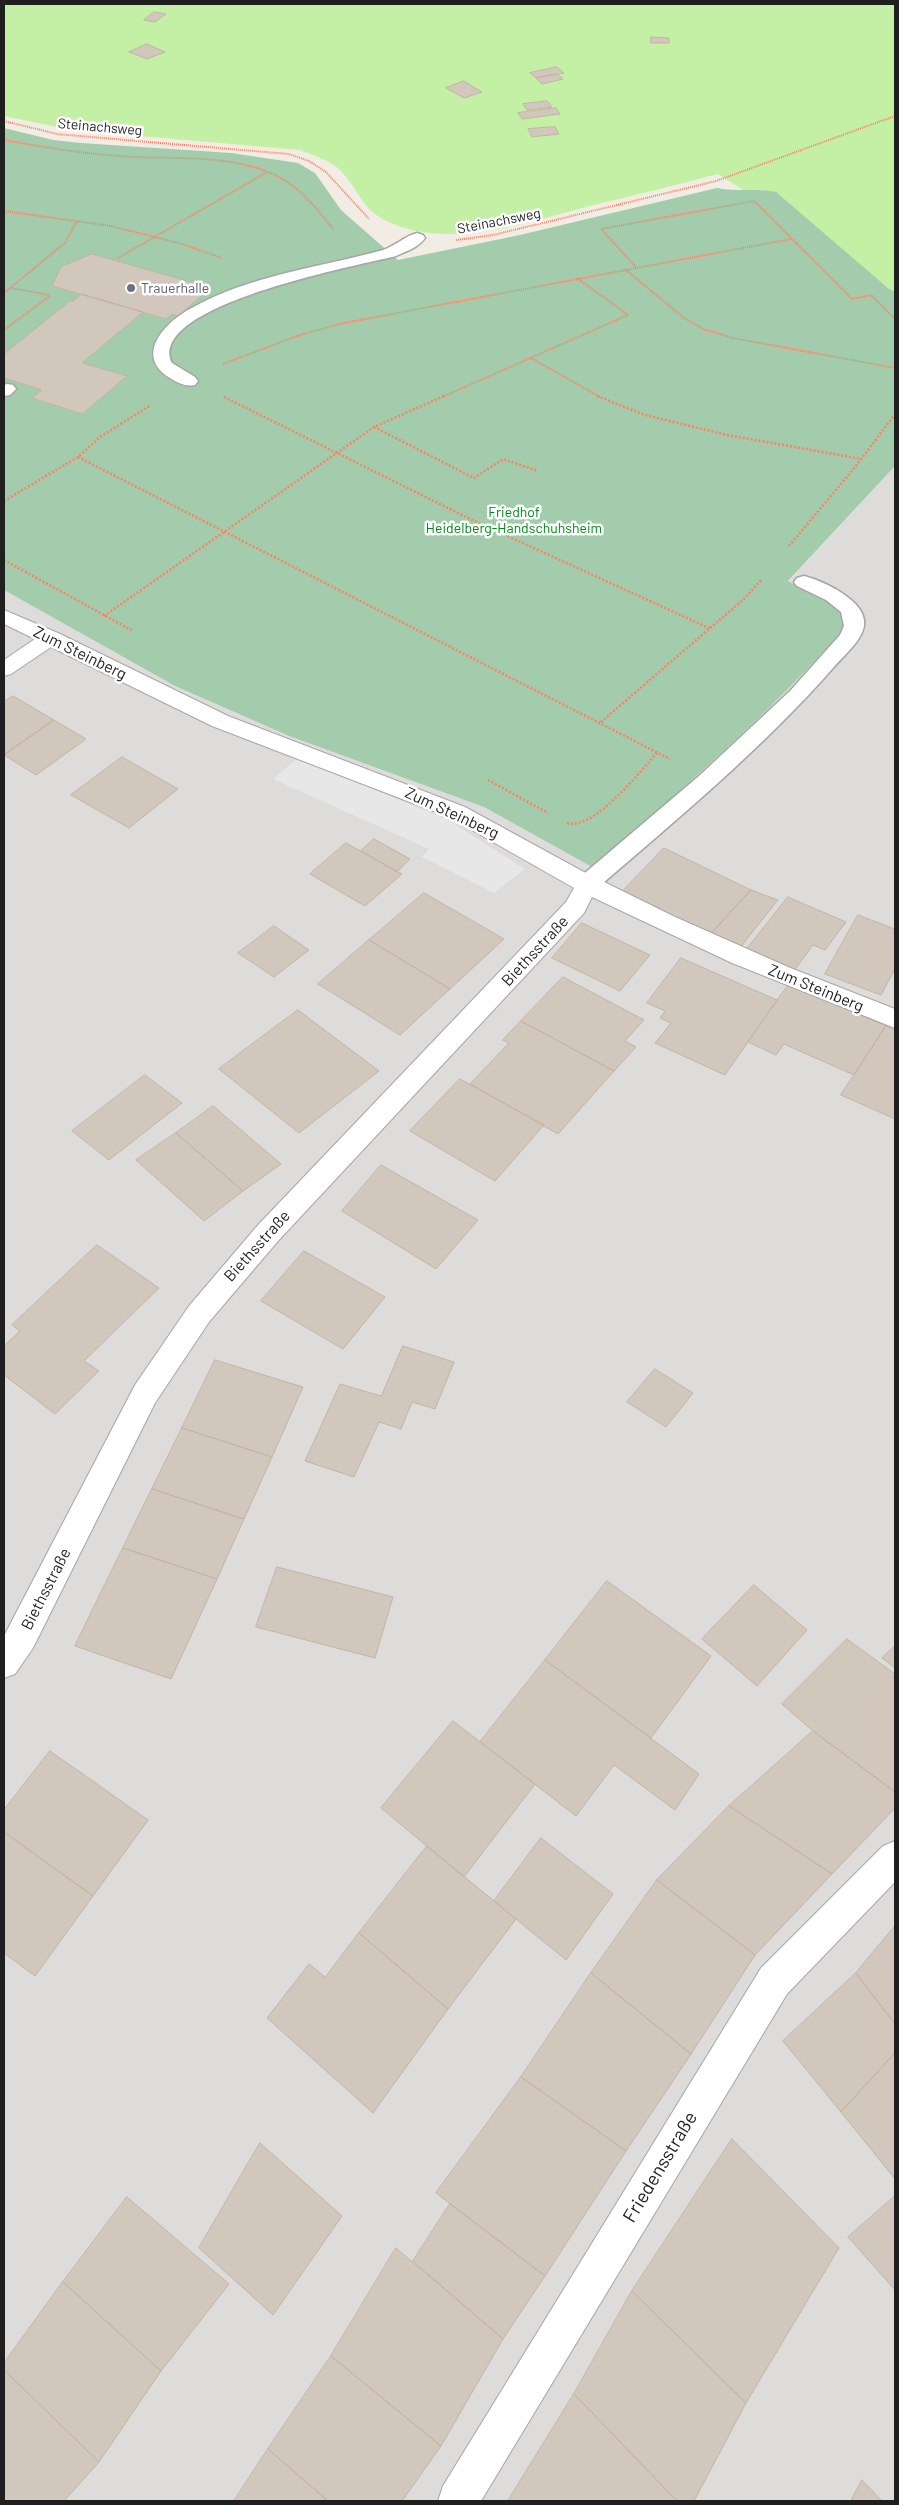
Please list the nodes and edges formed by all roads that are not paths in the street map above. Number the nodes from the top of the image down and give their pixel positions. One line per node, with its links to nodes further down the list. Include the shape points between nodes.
1 (416, 238): 2 (lane, via 401,249 254,285 195,314 170,332 160,352 166,366)
2 (189, 380)
3 (804, 582): 7 (lane, via 853,611 855,628 797,696)
4 (4, 616): 5 (street, Zum Steinberg)
5 (59, 642): 6 (street); 8 (street, Zum Steinberg, via 220,721 457,812)
6 (4, 669)
7 (707, 780): 8 (lane)
8 (588, 884): 9 (street, Zum Steinberg, via 704,941); 10 (street, Biethsstraße, via 576,907 268,1233 199,1314 145,1394 22,1636)
9 (895, 1019)
10 (4, 1663)
11 (895, 1858): 12 (street, Friedensstraße, via 774,1981)
12 (458, 2501)

